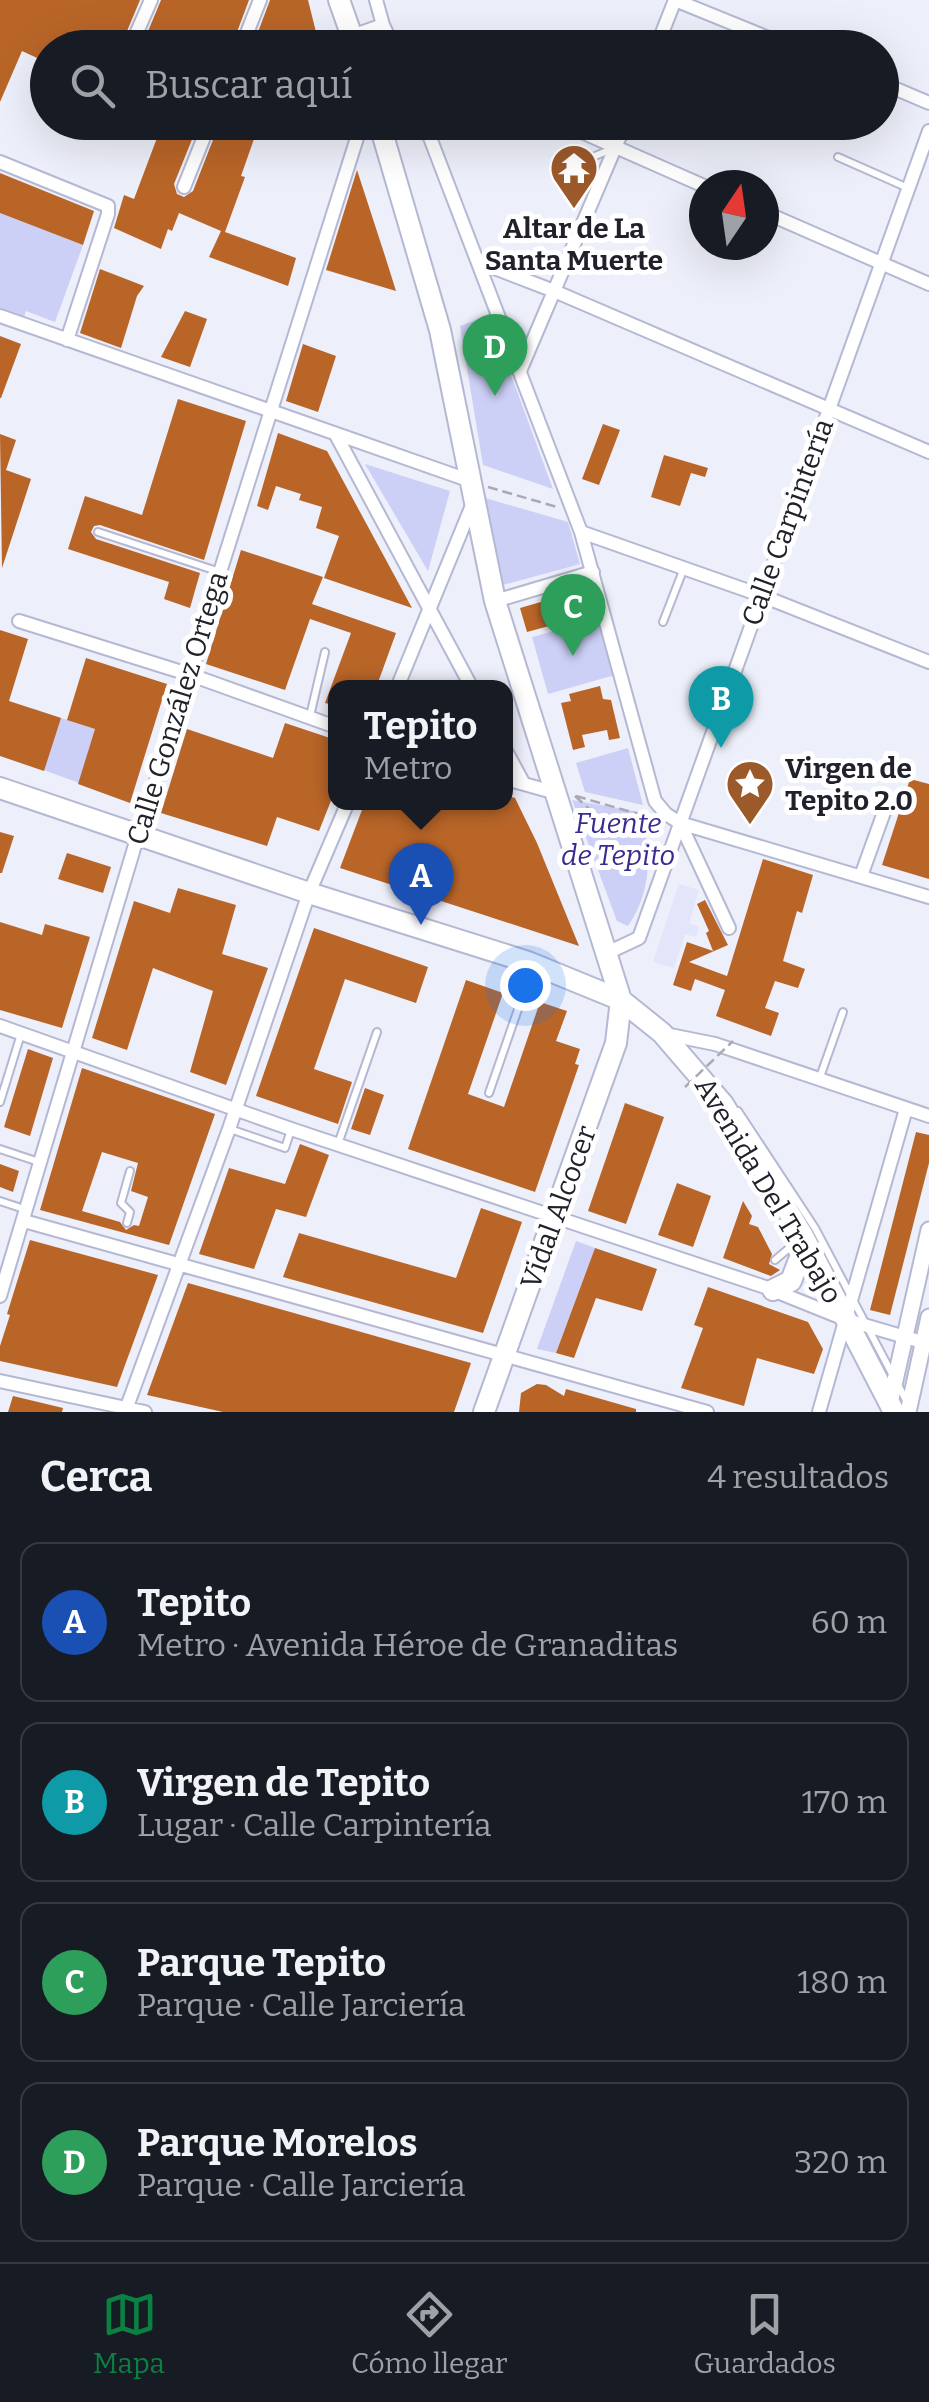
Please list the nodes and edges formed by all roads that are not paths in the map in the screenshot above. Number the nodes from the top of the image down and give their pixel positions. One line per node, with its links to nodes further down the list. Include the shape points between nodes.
1 (152, 0): 7 (street)
2 (260, 0): 8 (street)
3 (339, 0): 9 (main road)
4 (376, 0): 6 (street)
5 (676, 0): 12 (street); 13 (street)
6 (382, 25): 10 (street); 11 (street)
7 (138, 30)
8 (248, 30)
9 (350, 30)
10 (374, 30)
11 (385, 30)
12 (664, 30)
13 (749, 30)
14 (899, 91): 15 (street)
15 (929, 103)
16 (929, 131): 29 (street, Calle Carpintería)
17 (203, 140): 28 (street)
18 (356, 140): 39 (street, Calle González Ortega)
19 (384, 140): 42 (main road, via 440,330)
20 (431, 140): 31 (street)
21 (600, 140): 23 (street)
22 (619, 140): 23 (street)
23 (616, 147): 26 (lane); 27 (street); 34 (street)
24 (838, 157): 29 (lane)
25 (0, 162): 36 (street, via 108,206)
26 (555, 173)
27 (689, 179)
28 (184, 187)
29 (908, 188): 32 (street, Calle Carpintería)
30 (779, 219): 32 (street)
31 (478, 262): 34 (street); 37 (street)
32 (880, 263): 33 (street); 38 (street, Calle Carpintería)
33 (929, 284)
34 (554, 291): 37 (street); 38 (street)
35 (0, 316): 36 (street)
36 (66, 340): 39 (street)
37 (520, 371): 45 (street)
38 (828, 410): 41 (street); 49 (street, Calle Carpintería)
39 (270, 412): 40 (street); 47 (street, Calle González Ortega)
40 (336, 435): 42 (street); 51 (street)
41 (929, 452)
42 (468, 480): 43 (main road)
43 (472, 503): 50 (main road); 51 (street)
44 (98, 532): 47 (lane)
45 (580, 532): 46 (street); 48 (street)
46 (684, 568): 49 (street); 53 (lane)
47 (220, 572): 56 (street, Calle González Ortega)
48 (593, 572): 50 (street); 69 (street, via 654,800)
49 (760, 596): 55 (street); 69 (street, Calle Carpintería)
50 (495, 600): 66 (main road)
51 (430, 607): 57 (street); 58 (street)
52 (19, 621): 56 (street)
53 (663, 622)
54 (325, 652): 59 (lane)
55 (929, 662)
56 (191, 675): 59 (street); 70 (street, Calle González Ortega)
57 (400, 680)
58 (468, 680)
59 (309, 717): 60 (street)
60 (328, 723)
61 (513, 764): 64 (street)
62 (0, 778): 70 (lane)
63 (513, 781): 64 (street)
64 (524, 784): 66 (street)
65 (0, 788): 70 (main road, Avenida Del Trabajo)
66 (562, 793): 75 (main road)
67 (888, 801): 71 (street)
68 (345, 810): 72 (street)
69 (680, 823): 71 (street); 74 (street); 75 (street, Calle Carpintería, via 638,938)
70 (139, 831): 72 (main road, Avenida Del Trabajo); 83 (street, Calle González Ortega)
71 (861, 876): 73 (street)
72 (310, 889): 76 (main road, Avenida Del Trabajo); 77 (lane, via 494,944); 87 (street)
73 (929, 897)
74 (729, 928)
75 (608, 953): 77 (main road)
76 (534, 964): 77 (main road, Avenida Del Trabajo); 85 (lane)
77 (620, 998): 82 (main road, Avenida Del Trabajo); 98 (main road, Vidal Alcocer, via 616,1043)
78 (842, 1012): 84 (lane)
79 (0, 1026): 81 (street)
80 (376, 1032): 92 (lane)
81 (21, 1033): 83 (street); 86 (lane)
82 (667, 1034): 84 (street); 102 (main road, Avenida Del Trabajo, via 723,1104); 108 (lane, via 758,1139 815,1228)
83 (73, 1049): 87 (street); 94 (street, Calle González Ortega)
84 (820, 1078): 88 (street)
85 (490, 1093)
86 (0, 1102)
87 (234, 1107): 90 (street); 91 (street)
88 (906, 1109): 89 (street); 108 (street)
89 (929, 1116)
90 (229, 1129): 91 (lane, via 285,1148); 105 (street)
91 (291, 1129): 92 (street)
92 (338, 1145): 98 (street)
93 (0, 1149): 94 (lane)
94 (42, 1163): 97 (street, Calle González Ortega)
95 (130, 1172): 99 (lane, via 121,1203 130,1212)
96 (0, 1201): 97 (lane)
97 (25, 1216): 103 (street); 107 (street, Calle González Ortega)
98 (554, 1217): 106 (street); 112 (main road, Vidal Alcocer)
99 (128, 1224)
100 (929, 1230): 110 (street)
101 (125, 1234): 103 (lane)
102 (804, 1239): 104 (lane); 106 (main road, via 791,1281); 108 (main road, Avenida Del Trabajo)
103 (122, 1249): 105 (street)
104 (775, 1260)
105 (179, 1265): 112 (street); 115 (street)
106 (769, 1284): 108 (street)
107 (0, 1296)
108 (855, 1316): 110 (street); 114 (lane); 116 (main road, Avenida Del Trabajo); 120 (street)
109 (929, 1317): 111 (street)
110 (905, 1336): 111 (street); 114 (street)
111 (926, 1343): 116 (street)
112 (505, 1355): 118 (main road, Vidal Alcocer); 119 (street)
113 (0, 1381): 115 (street)
114 (895, 1381): 116 (street)
115 (126, 1410): 117 (street)
116 (900, 1410)
117 (145, 1412)
118 (484, 1412)
119 (707, 1412)
120 (819, 1412)

